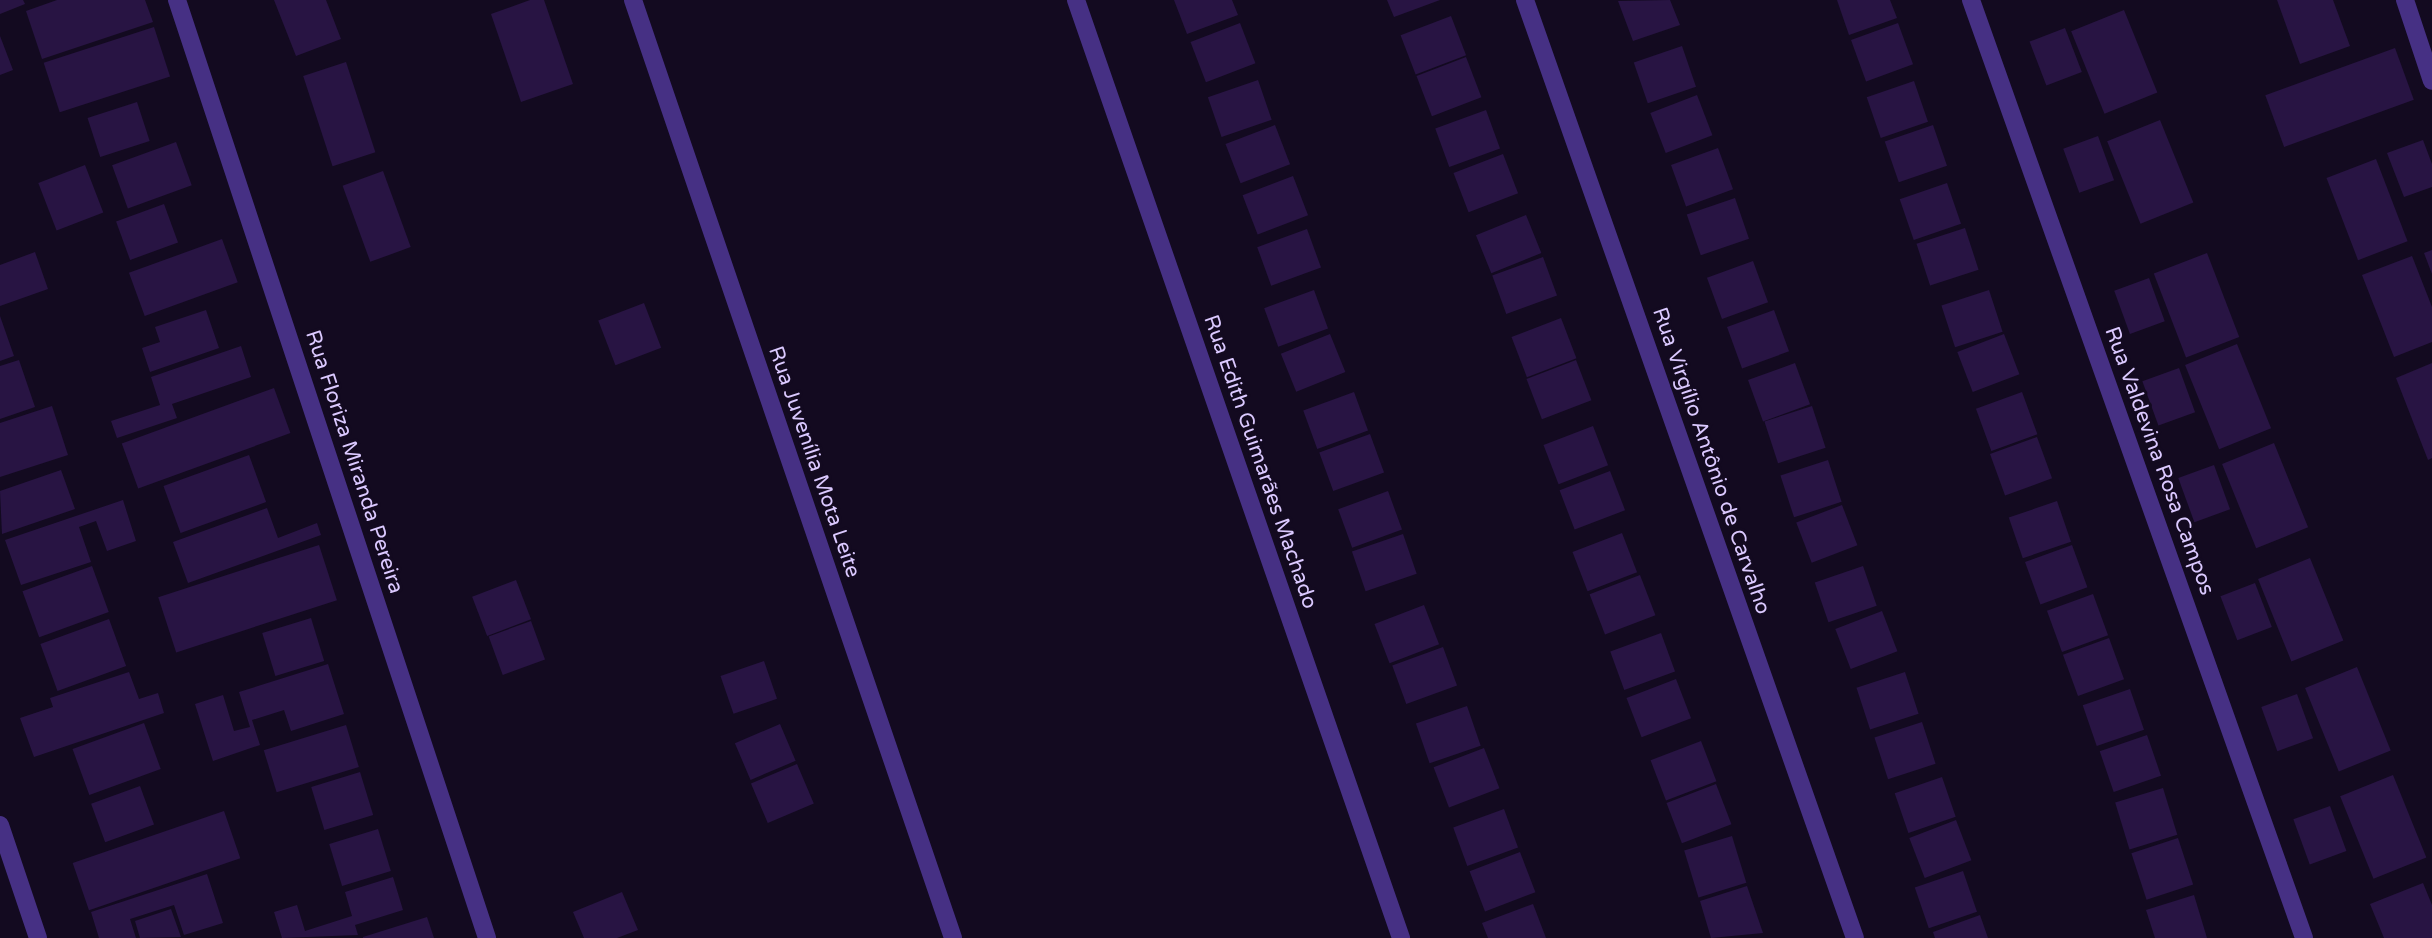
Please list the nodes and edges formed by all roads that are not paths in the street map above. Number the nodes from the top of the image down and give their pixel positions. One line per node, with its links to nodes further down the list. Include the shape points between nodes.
1 (177, 0): 10 (street, Rua Floriza Miranda Pereira)
2 (633, 0): 11 (street, Rua Juvenília Mota Leite)
3 (1076, 0): 12 (street, Rua Edith Guimarães Machado)
4 (1525, 0): 13 (street, Rua Virgílio Antônio de Carvalho)
5 (1971, 0): 14 (street, Rua Valdevina Rosa Campos)
6 (2405, 0): 7 (street)
7 (2432, 81)
8 (0, 825): 9 (street)
9 (38, 938)
10 (487, 938)
11 (953, 938)
12 (1401, 938)
13 (1855, 938)
14 (2304, 938)

